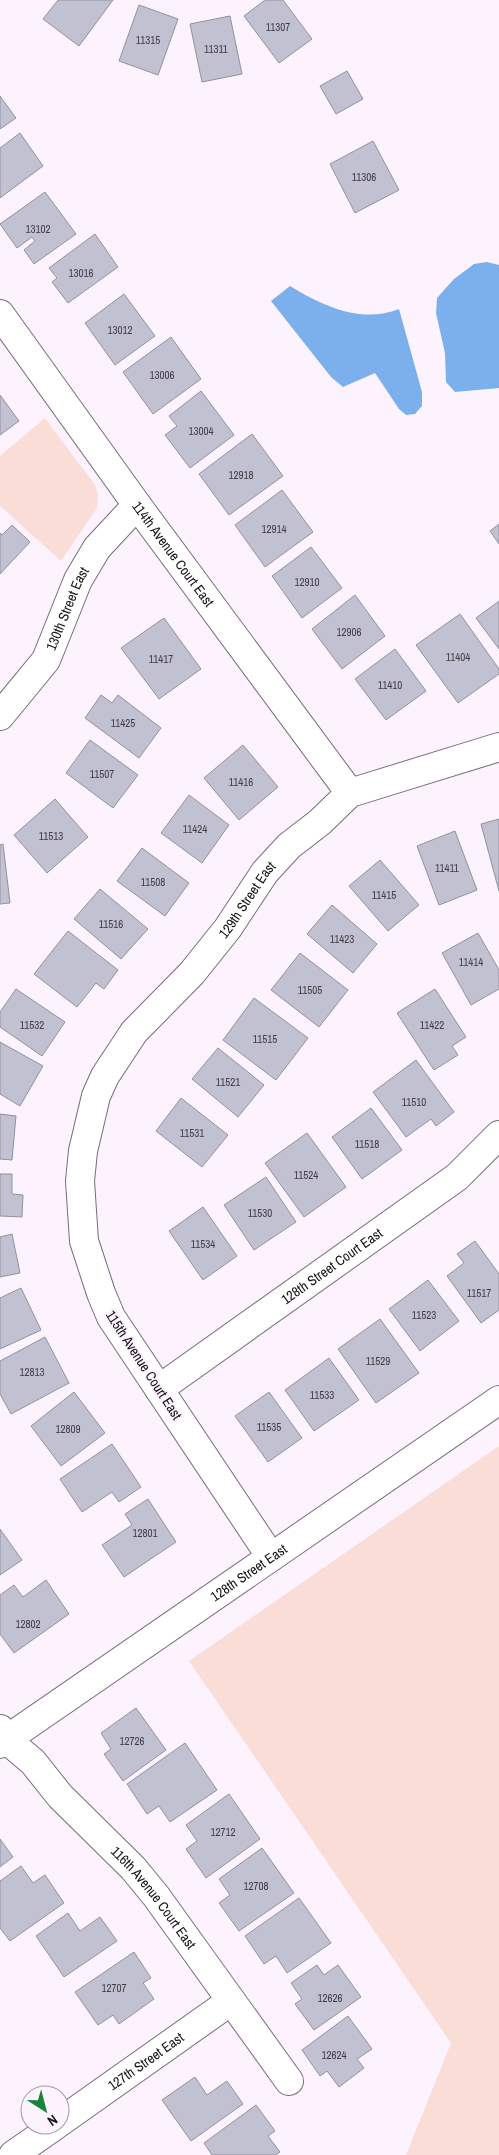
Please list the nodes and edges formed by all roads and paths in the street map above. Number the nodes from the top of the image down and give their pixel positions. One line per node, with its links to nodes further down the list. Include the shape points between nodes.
1 (0, 314): 2 (street, 114th Avenue Court East)
2 (137, 505): 3 (street, 130th Street East, via 97,548 78,580 46,660); 5 (street, 114th Avenue Court East)
3 (0, 716)
4 (499, 747): 5 (street, 129th Street East)
5 (350, 793): 7 (street, 129th Street East, via 289,846 265,872 228,928 192,973 134,1032 96,1096)
6 (499, 1135): 8 (street, 128th Street Court East, via 457,1176)
7 (83, 1151): 8 (street, 115th Avenue Court East, via 81,1214 89,1258 112,1317)
8 (159, 1389): 10 (street, 115th Avenue Court East)
9 (499, 1400): 10 (street, 128th Street East)
10 (270, 1557): 11 (street, 128th Street East)
11 (2, 1738): 12 (street, 116th Avenue Court East, via 33,1762 60,1796 133,1868)
12 (231, 2001): 13 (street, 116th Avenue Court East); 14 (street, 127th Street East)
13 (289, 2081)
14 (70, 2115)
15 (42, 2135): 16 (street)
16 (13, 2155)

